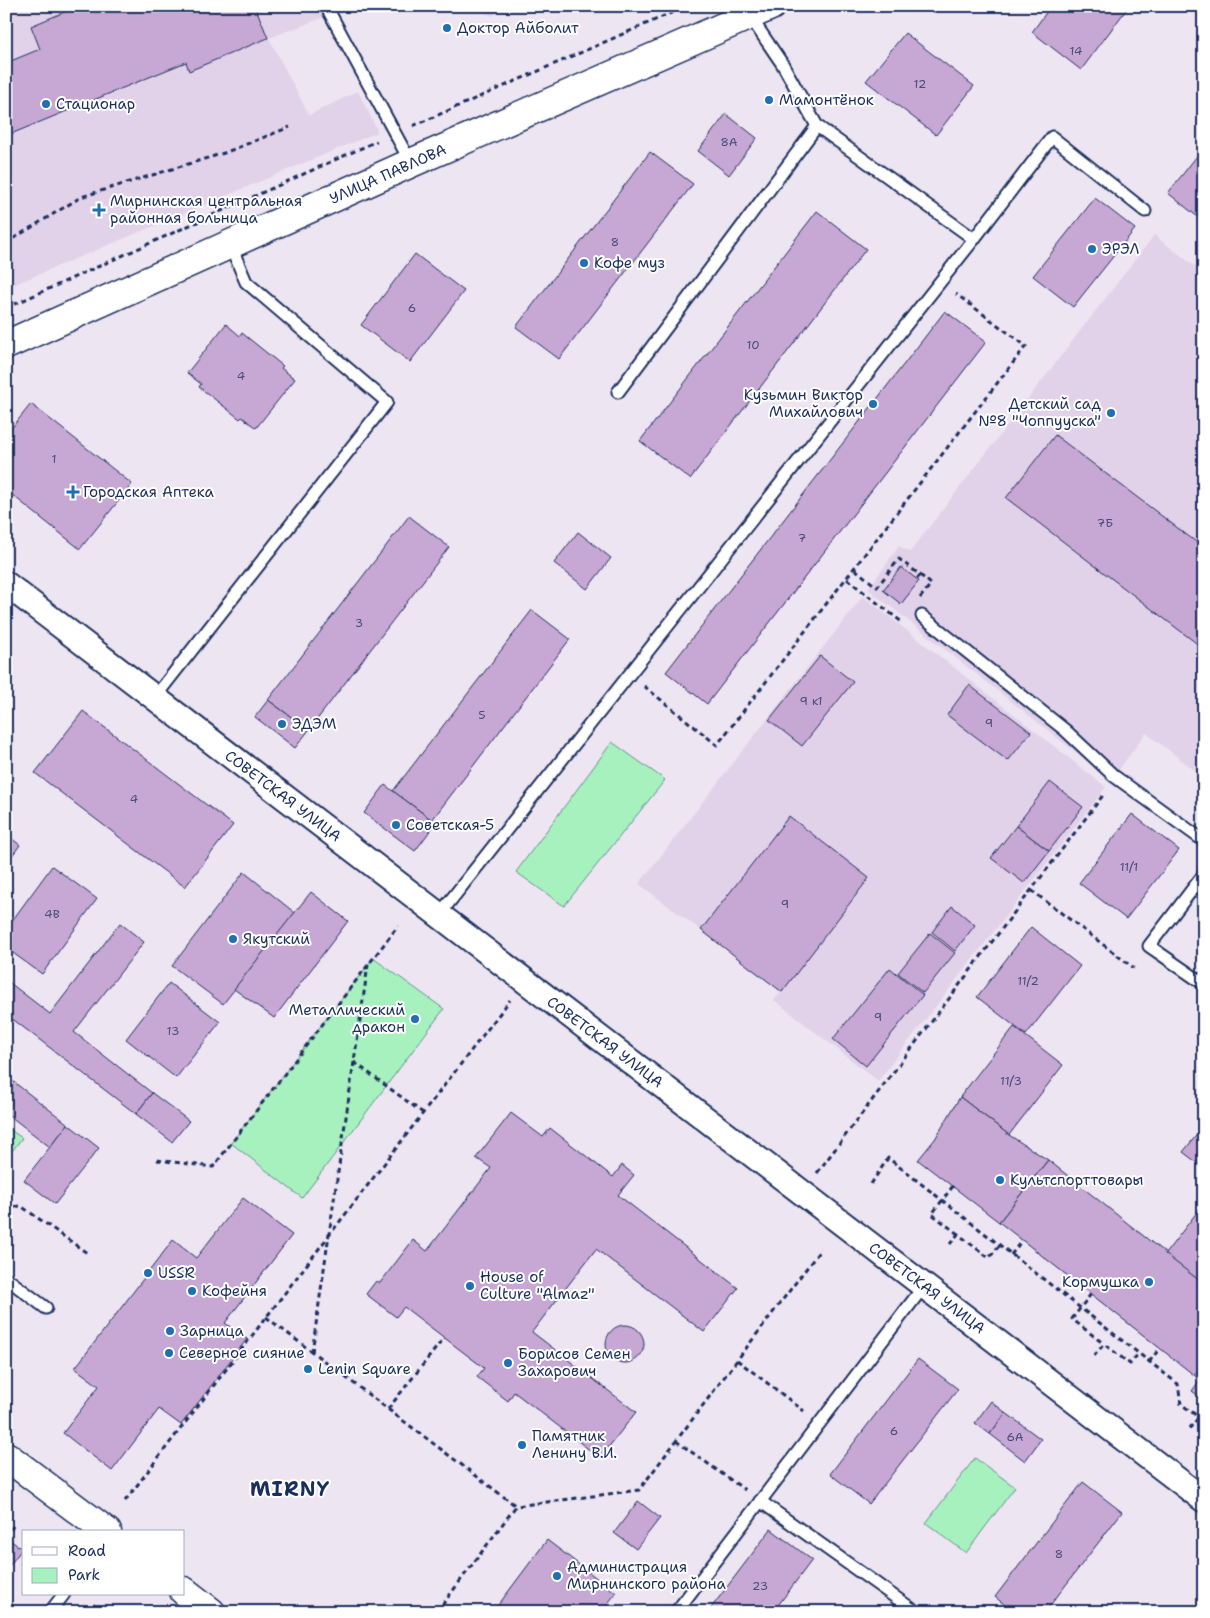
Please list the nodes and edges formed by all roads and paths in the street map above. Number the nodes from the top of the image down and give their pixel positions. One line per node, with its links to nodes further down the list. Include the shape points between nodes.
1 (326, 6): 6 (lane)
2 (687, 6): 6 (path)
3 (756, 9): 4 (lane, via 782,65); 7 (main road, УЛИЦА ПАВЛОВА)
4 (817, 126): 9 (lane); 15 (lane)
5 (290, 127): 10 (path, via 224,153 81,197)
6 (395, 133): 7 (lane); 13 (path)
7 (411, 163): 11 (main road, УЛИЦА ПАВЛОВА)
8 (1145, 211): 9 (lane, via 1052,137)
9 (974, 239): 12 (lane)
10 (6, 243)
11 (230, 244): 14 (main road, УЛИЦА ПАВЛОВА); 21 (lane, via 246,282 387,402)
12 (940, 281): 16 (path, via 1026,346); 20 (lane)
13 (6, 308)
14 (6, 344)
15 (618, 392)
16 (855, 569): 17 (path, via 877,587 899,559 920,575); 20 (path, via 717,745)
17 (917, 579)
18 (6, 584): 21 (street, СОВЕТСКАЯ УЛИЦА)
19 (922, 616): 22 (lane, via 1065,730)
20 (630, 675): 26 (lane)
21 (155, 697): 26 (street, СОВЕТСКАЯ УЛИЦА)
22 (1116, 778): 23 (lane); 25 (path)
23 (1204, 841)
24 (1204, 874): 31 (lane, via 1149,946)
25 (1031, 890): 29 (path); 35 (path)
26 (440, 915): 30 (street, СОВЕТСКАЯ УЛИЦА)
27 (398, 926): 28 (path)
28 (368, 965): 32 (path); 34 (path, via 213,1167)
29 (1134, 968)
30 (525, 981): 33 (path); 49 (street, СОВЕТСКАЯ УЛИЦА)
31 (1204, 984)
32 (354, 1062): 33 (path); 41 (path)
33 (423, 1113): 41 (path)
34 (157, 1160)
35 (816, 1174)
36 (871, 1184): 38 (path, via 888,1158)
37 (953, 1186): 38 (path)
38 (942, 1201): 40 (path, via 932,1214); 44 (path)
39 (6, 1207): 46 (path, via 21,1206)
40 (958, 1234): 43 (path); 44 (path, via 989,1258)
41 (329, 1235): 53 (path); 57 (path)
42 (1022, 1240): 47 (path)
43 (950, 1244)
44 (999, 1246): 47 (path)
45 (821, 1249): 60 (path)
46 (86, 1254)
47 (1011, 1255): 52 (path)
48 (6, 1278): 51 (lane)
49 (924, 1286): 65 (lane); 69 (street, СОВЕТСКАЯ УЛИЦА)
50 (1091, 1294): 52 (path)
51 (46, 1308)
52 (1080, 1309): 55 (path, via 1072,1319); 58 (path)
53 (266, 1317): 57 (path); 70 (path)
54 (444, 1338): 62 (path)
55 (1104, 1344): 58 (path, via 1130,1364); 59 (path)
56 (1160, 1348): 61 (path)
57 (312, 1352): 62 (path)
58 (1138, 1354): 61 (path)
59 (1094, 1356)
60 (737, 1360): 65 (path); 67 (path)
61 (1149, 1362): 63 (path, via 1178,1384 1181,1404)
62 (388, 1409): 72 (path)
63 (1199, 1417): 64 (path); 66 (path)
64 (1204, 1421)
65 (820, 1422): 71 (lane)
66 (1189, 1429)
67 (676, 1441): 71 (path); 72 (path, via 639,1490)
68 (6, 1456): 74 (main road)
69 (1204, 1500)
70 (125, 1501)
71 (760, 1501): 81 (lane); 82 (lane)
72 (516, 1506): 80 (path)
73 (13, 1526): 75 (path)
74 (104, 1530)
75 (6, 1536)
76 (185, 1592): 79 (main road)
77 (62, 1596): 78 (lane)
78 (50, 1612)
79 (211, 1612)
80 (436, 1612)
81 (676, 1612)
82 (916, 1612)

